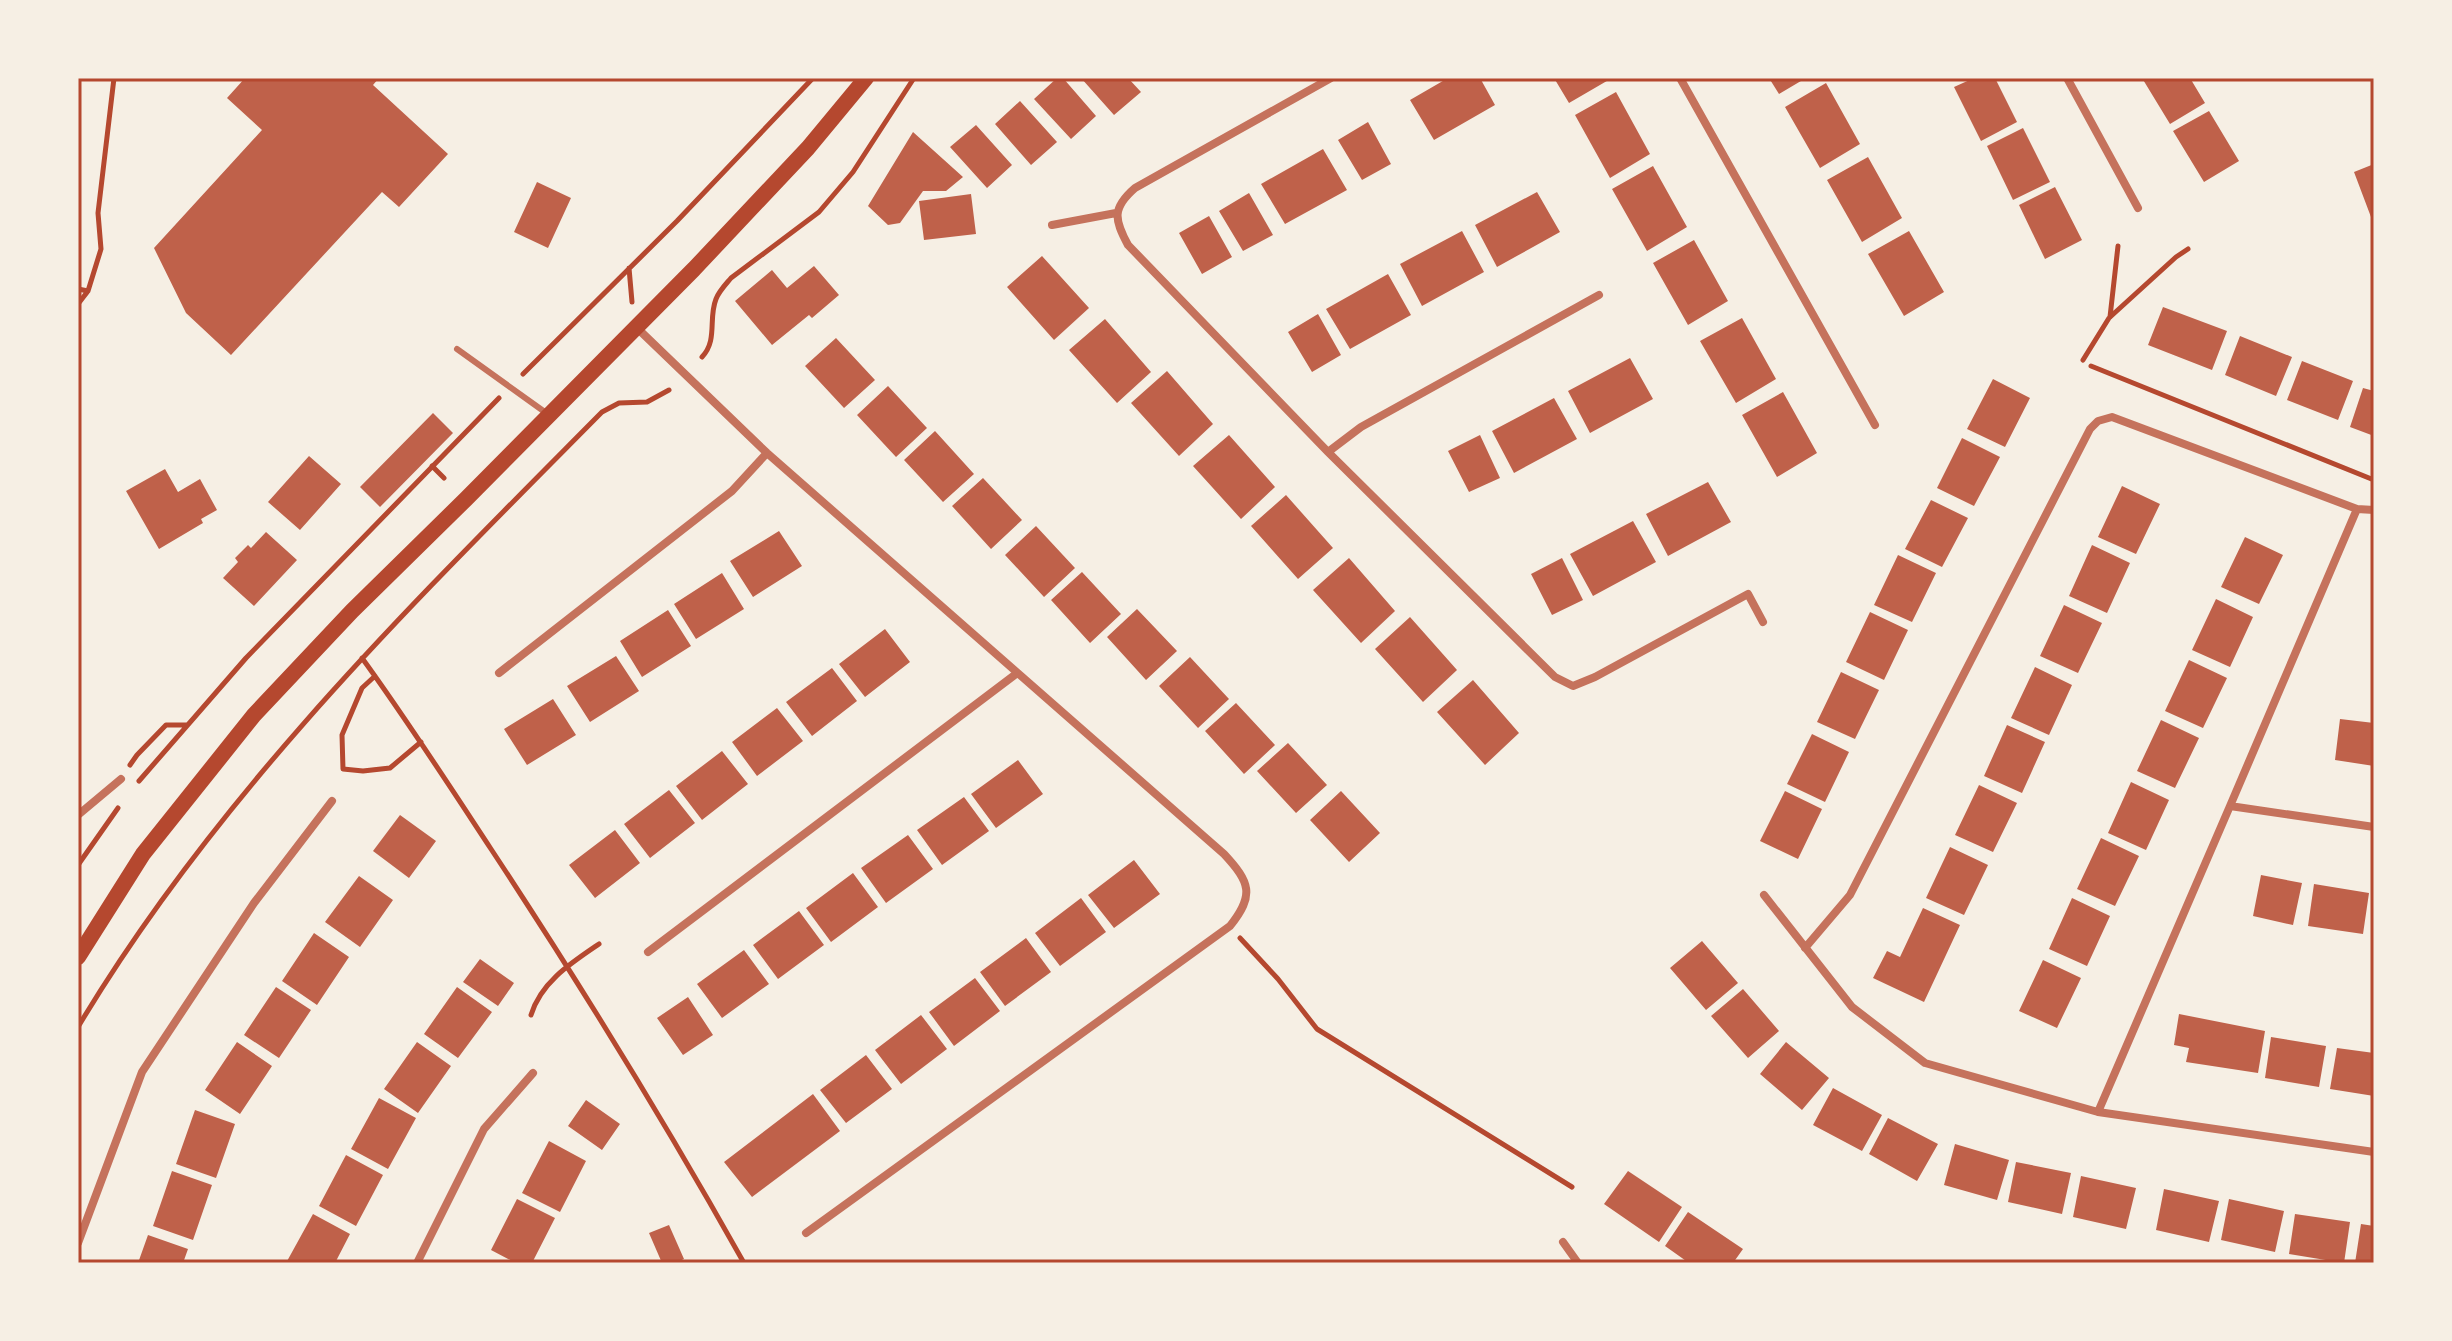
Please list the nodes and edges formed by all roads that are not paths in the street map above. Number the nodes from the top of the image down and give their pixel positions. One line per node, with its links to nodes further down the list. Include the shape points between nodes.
1 (866, 78): 9 (main road, via 797,159)
2 (1331, 78): 6 (street, via 1135,188)
3 (1680, 78): 12 (street)
4 (2067, 78): 5 (street)
5 (2138, 208)
6 (1116, 213): 7 (street); 13 (street, via 1128,245)
7 (1052, 225)
8 (1599, 295): 13 (street, via 1361,427)
9 (635, 326): 11 (main road); 14 (street)
10 (457, 349): 11 (lane)
11 (549, 415): 28 (main road, via 254,715 143,854)
12 (1875, 425)
13 (1328, 452): 17 (street, via 1555,677 1573,686 1748,594)
14 (767, 453): 18 (street, via 732,491); 19 (street)
15 (2357, 509): 16 (street); 22 (street); 26 (street, via 2112,417 2098,421 1850,895)
16 (2374, 510)
17 (1763, 622)
18 (499, 673)
19 (1016, 674): 27 (street); 32 (street, via 1224,854 1245,879 1245,903 1230,926)
20 (121, 779): 23 (street)
21 (332, 801): 34 (street, via 254,903 142,1072)
22 (2230, 806): 24 (street); 30 (street)
23 (78, 815)
24 (2374, 827)
25 (1764, 895): 26 (street)
26 (1805, 948): 30 (street, via 1852,1007 1925,1063)
27 (648, 952)
28 (78, 957)
29 (533, 1073): 35 (street, via 484,1129)
30 (2098, 1112): 31 (street)
31 (2374, 1152)
32 (806, 1233)
33 (1563, 1242): 36 (street)
34 (78, 1243)
35 (417, 1263)
36 (1578, 1263)

